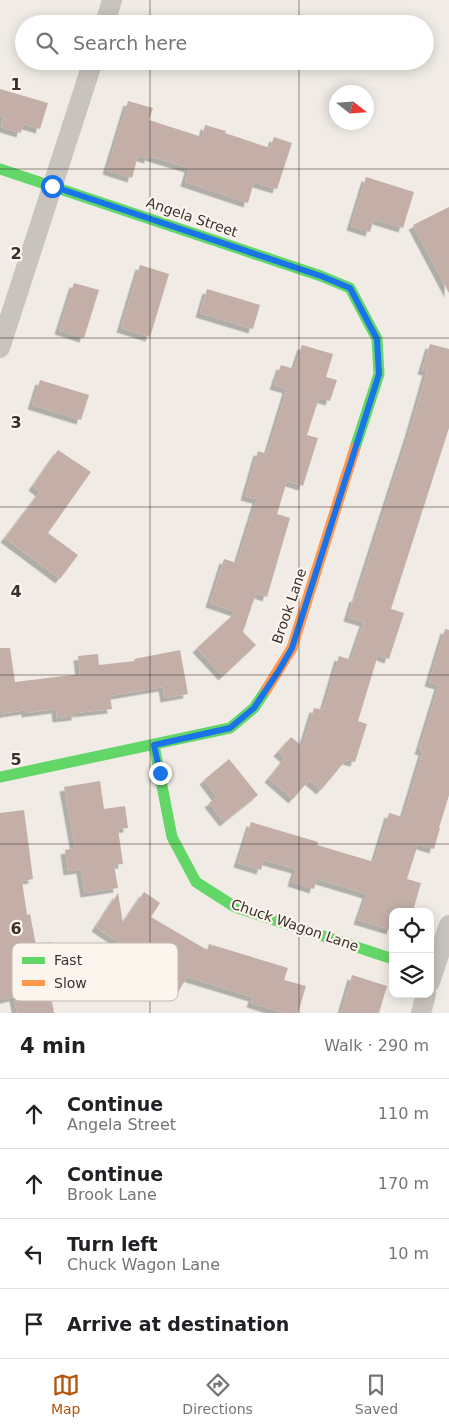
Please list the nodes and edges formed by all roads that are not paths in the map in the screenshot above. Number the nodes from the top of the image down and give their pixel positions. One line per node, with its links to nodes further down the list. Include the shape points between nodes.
1 (112, 0): 2 (street)
2 (108, 15)
3 (90, 70): 5 (street)
4 (0, 169): 5 (street, Angela Street)
5 (52, 186): 6 (street, Angela Street, via 321,276 350,288); 7 (street)
6 (362, 309): 8 (street, Brook Lane, via 377,339 379,374 292,648 254,708 230,728)
7 (0, 348)
8 (154, 745): 9 (street, Brook Lane); 11 (street, Chuck Wagon Lane, via 172,837 196,882 235,907)
9 (0, 777)
10 (449, 925): 12 (street)
11 (389, 958)
12 (434, 967)
13 (425, 998): 14 (street)
14 (421, 1013)

